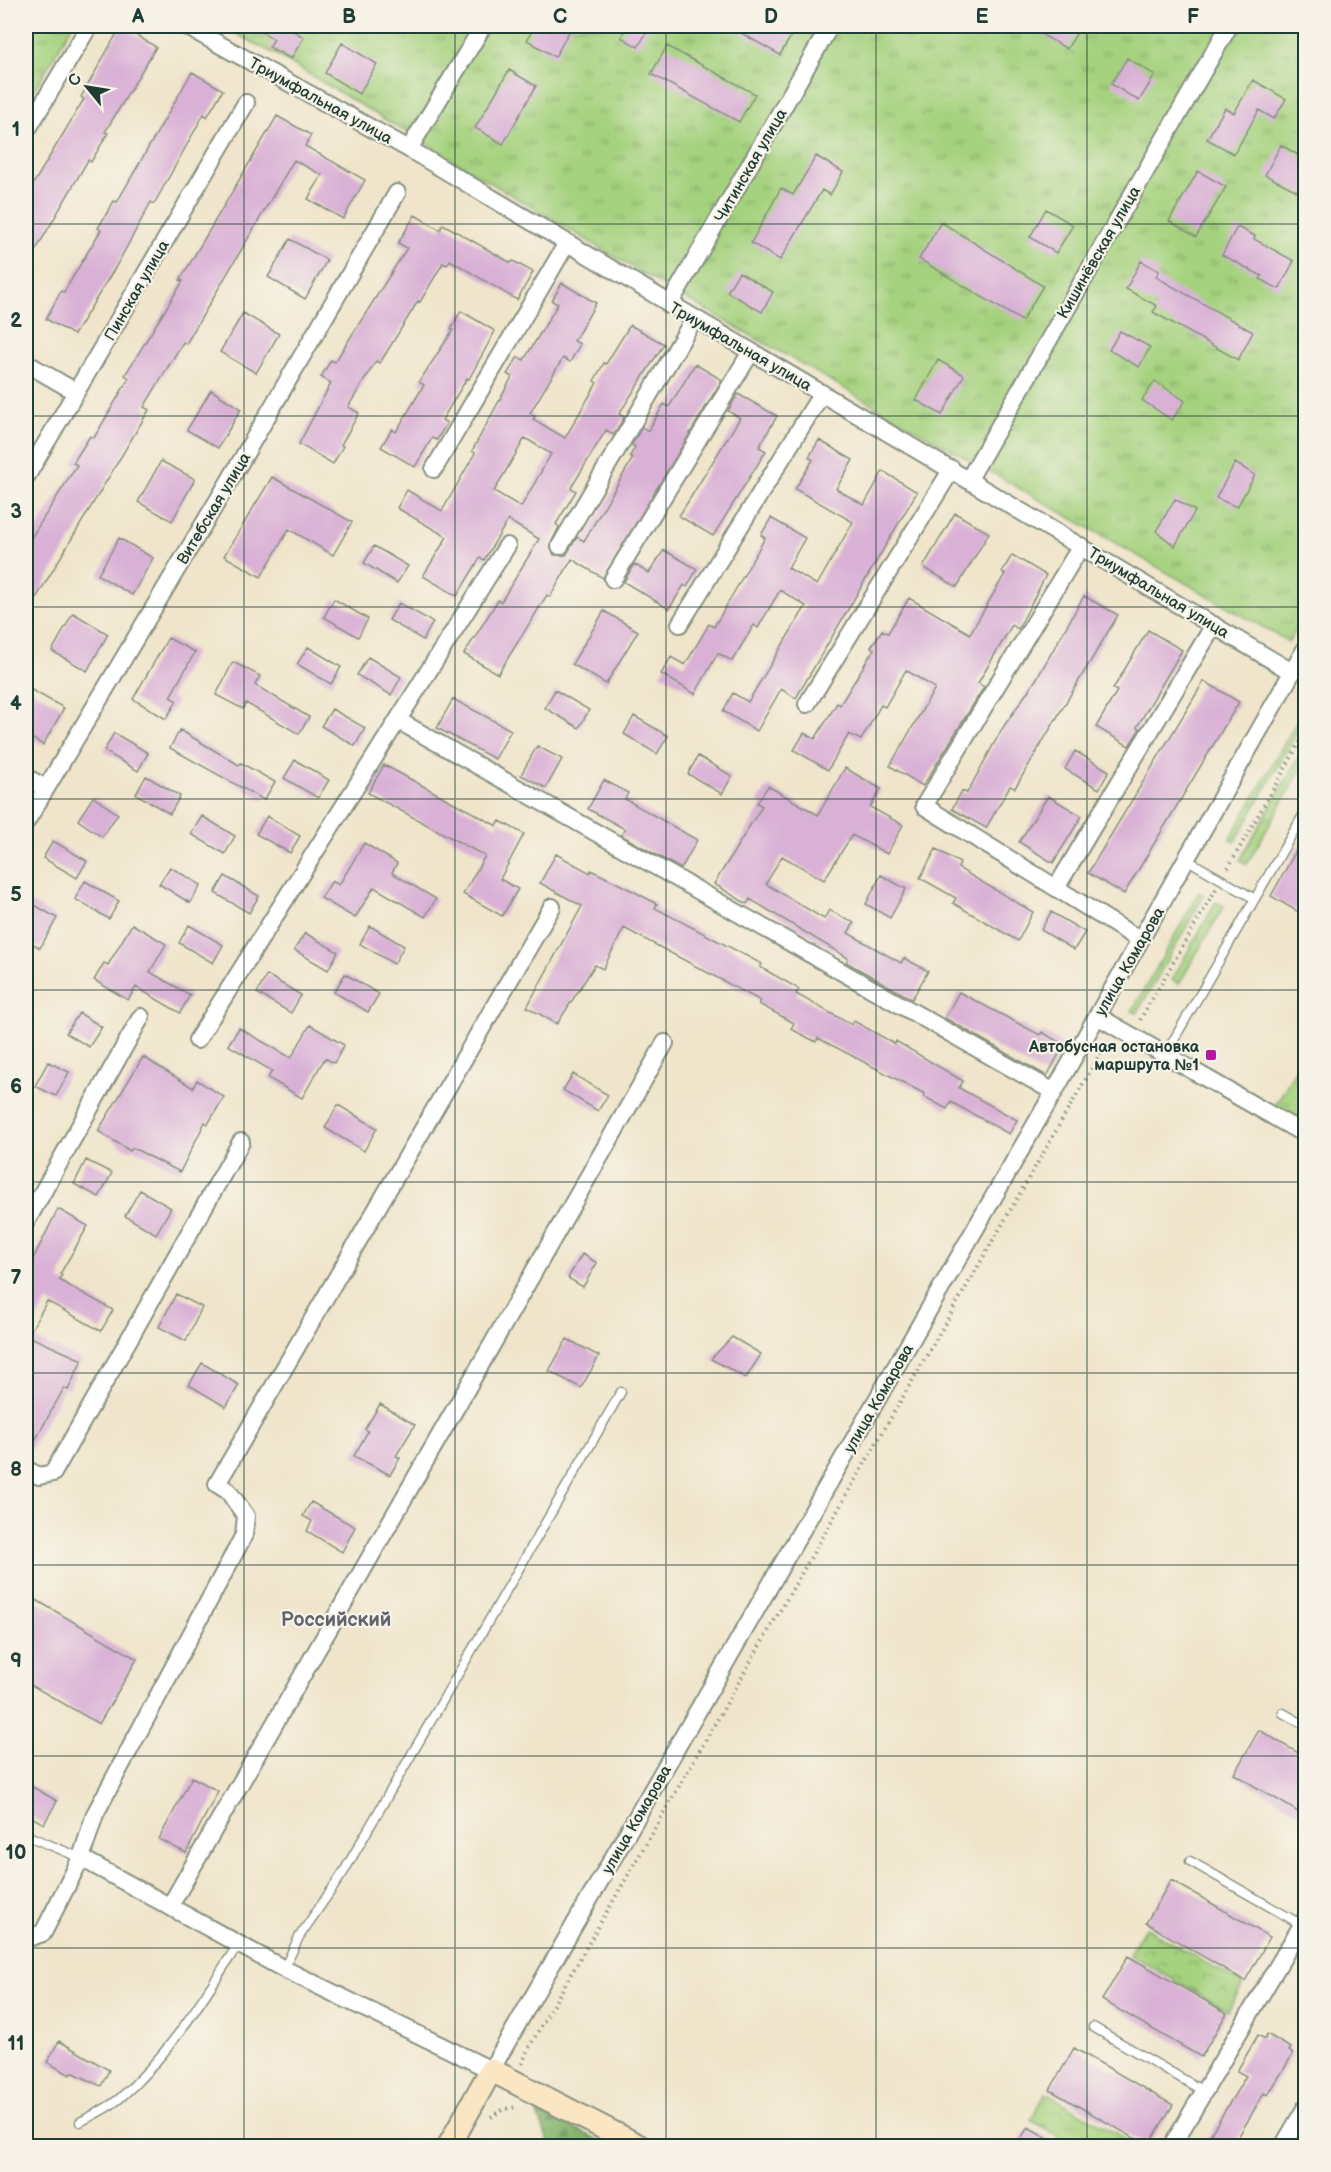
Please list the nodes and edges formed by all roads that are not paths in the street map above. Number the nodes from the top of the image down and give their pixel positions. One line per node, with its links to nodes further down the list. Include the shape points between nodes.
1 (88, 26): 7 (street)
2 (186, 26): 8 (street, Триумфальная улица)
3 (483, 26): 8 (street)
4 (830, 26): 11 (street, Читинская улица)
5 (1229, 26): 20 (street, Кишинёвская улица)
6 (246, 103): 15 (street, Пинская улица)
7 (26, 132)
8 (409, 149): 10 (street, Триумфальная улица)
9 (397, 193): 32 (street, Витебская улица)
10 (567, 243): 11 (street, Триумфальная улица); 17 (street)
11 (669, 305): 12 (street, Триумфальная улица)
12 (694, 319): 13 (street, Триумфальная улица); 22 (street)
13 (751, 352): 16 (street, Триумфальная улица); 24 (street)
14 (26, 363): 15 (street)
15 (76, 392): 19 (street, Пинская улица)
16 (822, 393): 18 (street, Триумфальная улица); 25 (street)
17 (434, 469)
18 (952, 469): 20 (street, Триумфальная улица); 29 (street)
19 (26, 477)
20 (969, 478): 23 (street, Триумфальная улица)
21 (507, 546): 30 (street)
22 (560, 546)
23 (1082, 546): 26 (street, Триумфальная улица); 37 (street, via 924,806)
24 (613, 579)
25 (680, 624)
26 (1214, 625): 28 (street, Триумфальная улица); 37 (street)
27 (1305, 648): 28 (street, улица Комарова)
28 (1292, 672): 36 (street, улица Комарова)
29 (807, 704)
30 (399, 721): 43 (street); 46 (street)
31 (26, 777): 32 (street)
32 (45, 788): 34 (street, Витебская улица)
33 (1305, 810): 35 (lane)
34 (26, 822)
35 (1302, 824): 38 (lane)
36 (1186, 859): 38 (lane); 40 (street, улица Комарова)
37 (1056, 888): 40 (street)
38 (1255, 898): 45 (lane)
39 (552, 907): 55 (street, via 217,1484 228,1491 246,1516 244,1535 95,1814)
40 (1140, 940): 41 (street, улица Комарова)
41 (1097, 1016): 45 (street); 46 (street, улица Комарова)
42 (141, 1017): 49 (street)
43 (197, 1040)
44 (665, 1043): 57 (street)
45 (1166, 1055): 47 (street)
46 (1054, 1092): 63 (street, улица Комарова)
47 (1305, 1135)
48 (241, 1142): 51 (street, via 53,1473 39,1476)
49 (26, 1222)
50 (621, 1392): 61 (lane)
51 (26, 1469)
52 (1283, 1713): 53 (lane)
53 (1305, 1726)
54 (26, 1835): 55 (lane)
55 (81, 1858): 57 (street); 59 (street, via 43,1933)
56 (1190, 1861): 58 (lane)
57 (170, 1906): 60 (street)
58 (1304, 1921): 64 (street)
59 (26, 1935)
60 (239, 1942): 61 (street); 66 (lane, via 158,2059 118,2100)
61 (284, 1969): 63 (street)
62 (1093, 2027): 64 (lane)
63 (491, 2070): 67 (street, улица Комарова); 68 (street, via 531,2100)
64 (1204, 2092): 69 (street)
65 (1305, 2107): 70 (street)
66 (80, 2122)
67 (449, 2146)
68 (639, 2146)
69 (1172, 2146)
70 (1283, 2146)

